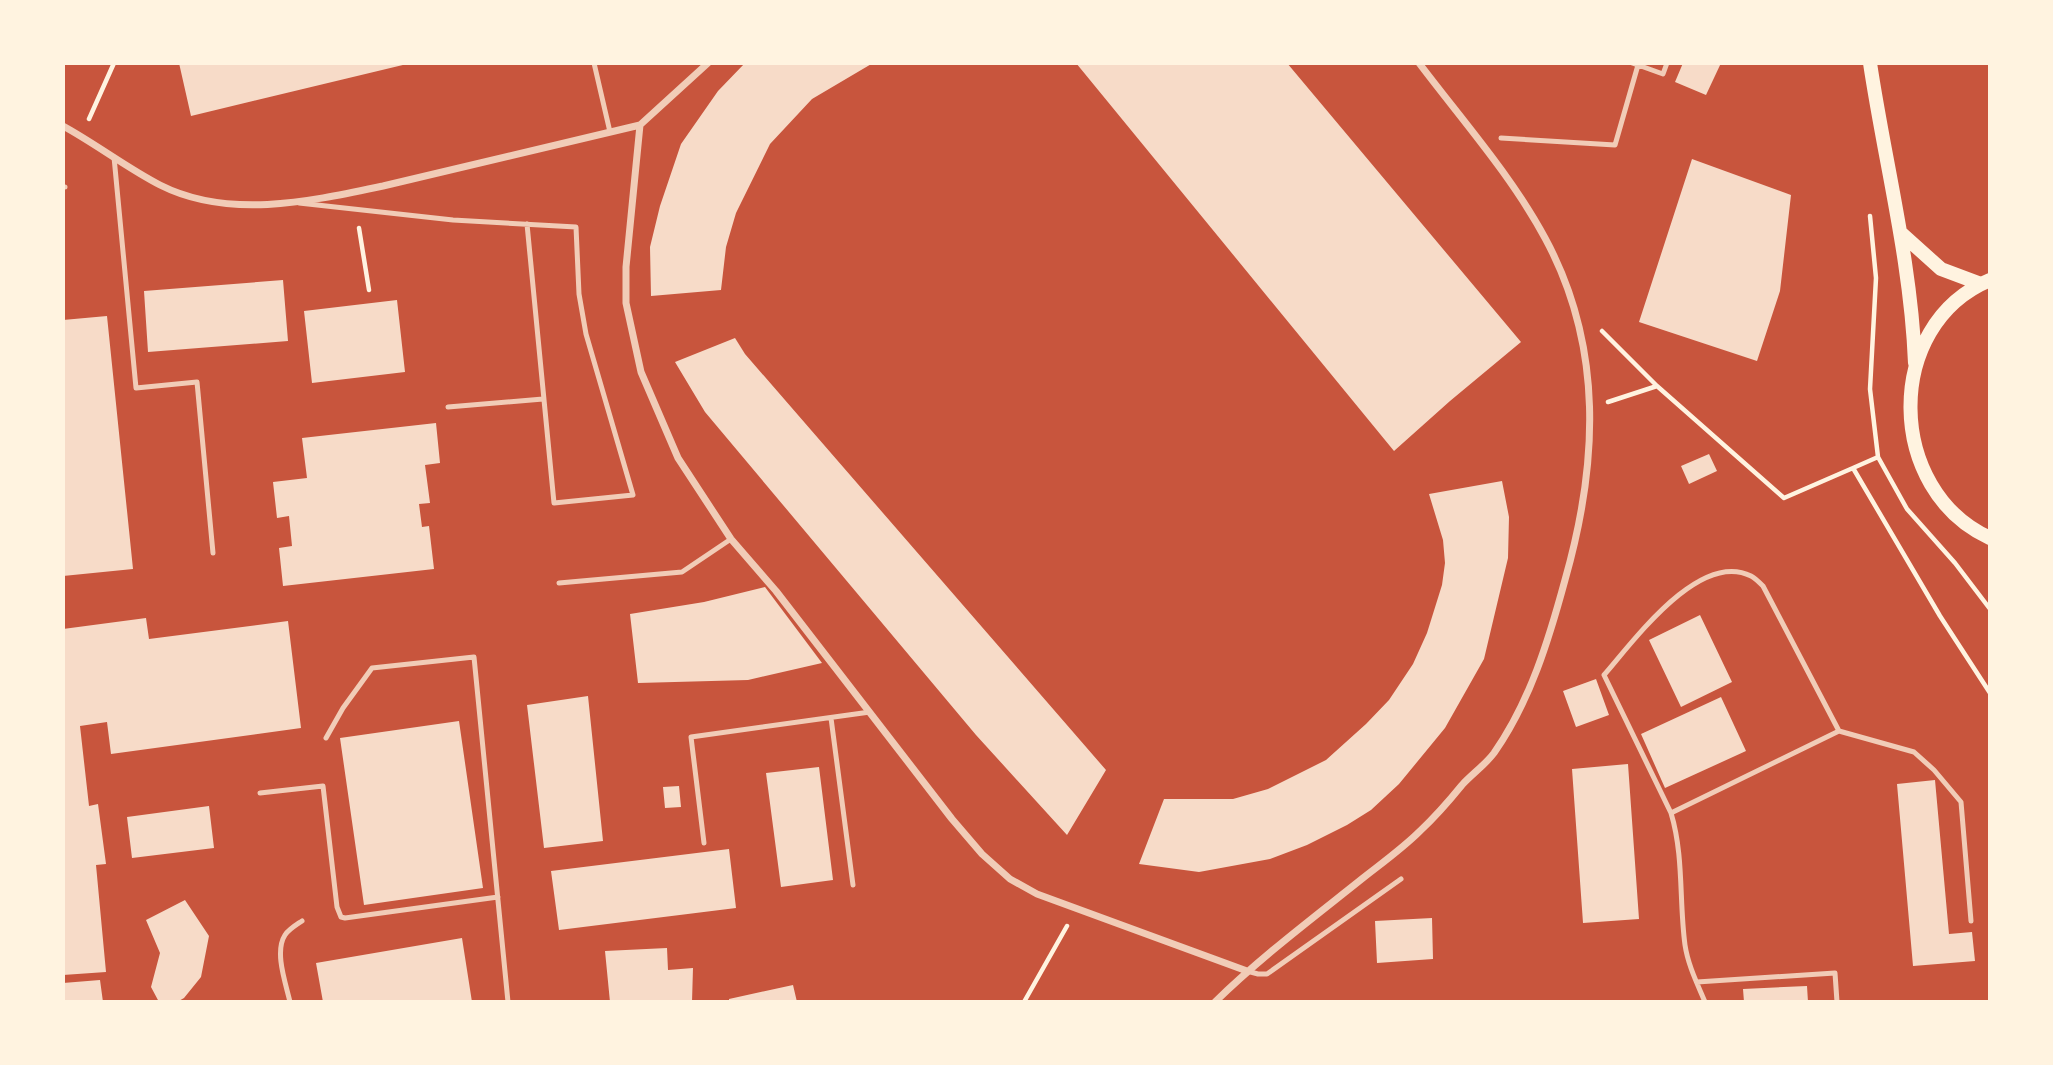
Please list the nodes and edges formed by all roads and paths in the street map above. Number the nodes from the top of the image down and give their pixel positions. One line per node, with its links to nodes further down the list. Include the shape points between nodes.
1 (114, 63): 11 (path)
2 (594, 63): 10 (lane)
3 (708, 63): 8 (street)
4 (1419, 63): 20 (street, via 1546,239)
5 (1667, 63): 7 (lane, via 1662,74)
6 (1870, 63): 17 (main road)
7 (1635, 64): 12 (lane, via 1615,145)
8 (640, 125): 10 (street); 30 (street, via 626,267 631,335 641,372 678,458)
9 (63, 126): 11 (street)
10 (610, 132): 14 (street)
11 (81, 136): 13 (street)
12 (1501, 138)
13 (114, 157): 14 (street, via 162,186 193,197 225,203); 32 (lane, via 136,388 197,382)
14 (292, 203): 15 (lane)
15 (357, 210): 16 (lane); 19 (path)
16 (527, 225): 23 (lane); 23 (lane, via 576,227 586,334 633,495 554,503)
17 (1902, 234): 18 (main road, via 1941,269); 21 (main road)
18 (1985, 282): 21 (main road, via 1940,319)
19 (369, 290)
20 (1574, 304): 22 (path); 25 (street, via 1586,352)
21 (1915, 368): 28 (main road, via 1909,397 1910,430 1926,477)
22 (1657, 386): 25 (path); 27 (path, via 1784,498)
23 (543, 399): 24 (lane)
24 (449, 408)
25 (1590, 409): 48 (street, via 1589,463 1568,571 1534,678 1493,754 1419,833)
26 (1878, 457): 27 (path)
27 (1853, 468): 34 (path)
28 (1971, 527): 29 (main road); 31 (main road)
29 (1990, 538)
30 (731, 539): 33 (lane, via 682,572); 35 (street)
31 (1990, 551)
32 (213, 552)
33 (559, 583)
34 (1990, 693)
35 (870, 712): 36 (lane); 45 (street, via 982,854 1010,879)
36 (831, 718): 41 (lane, via 691,737); 43 (lane)
37 (1839, 731): 40 (lane); 40 (lane, via 1763,586 1751,576 1735,572 1699,580 1653,620 1604,675); 46 (lane, via 1914,752 1961,802)
38 (326, 738): 44 (lane, via 372,668 474,657)
39 (260, 793): 44 (lane, via 323,786 341,917)
40 (1671, 813): 49 (lane, via 1678,838 1685,946)
41 (704, 842)
42 (1401, 879): 48 (lane, via 1267,974)
43 (853, 886)
44 (498, 897): 51 (lane)
45 (1076, 910): 48 (street); 52 (path)
46 (1971, 920)
47 (302, 921): 50 (lane, via 286,932 281,943)
48 (1247, 971): 53 (street)
49 (1697, 982): 54 (lane); 55 (lane, via 1835,972)
50 (290, 1002)
51 (508, 1002)
52 (1024, 1002)
53 (1215, 1002)
54 (1705, 1002)
55 (1837, 1002)

